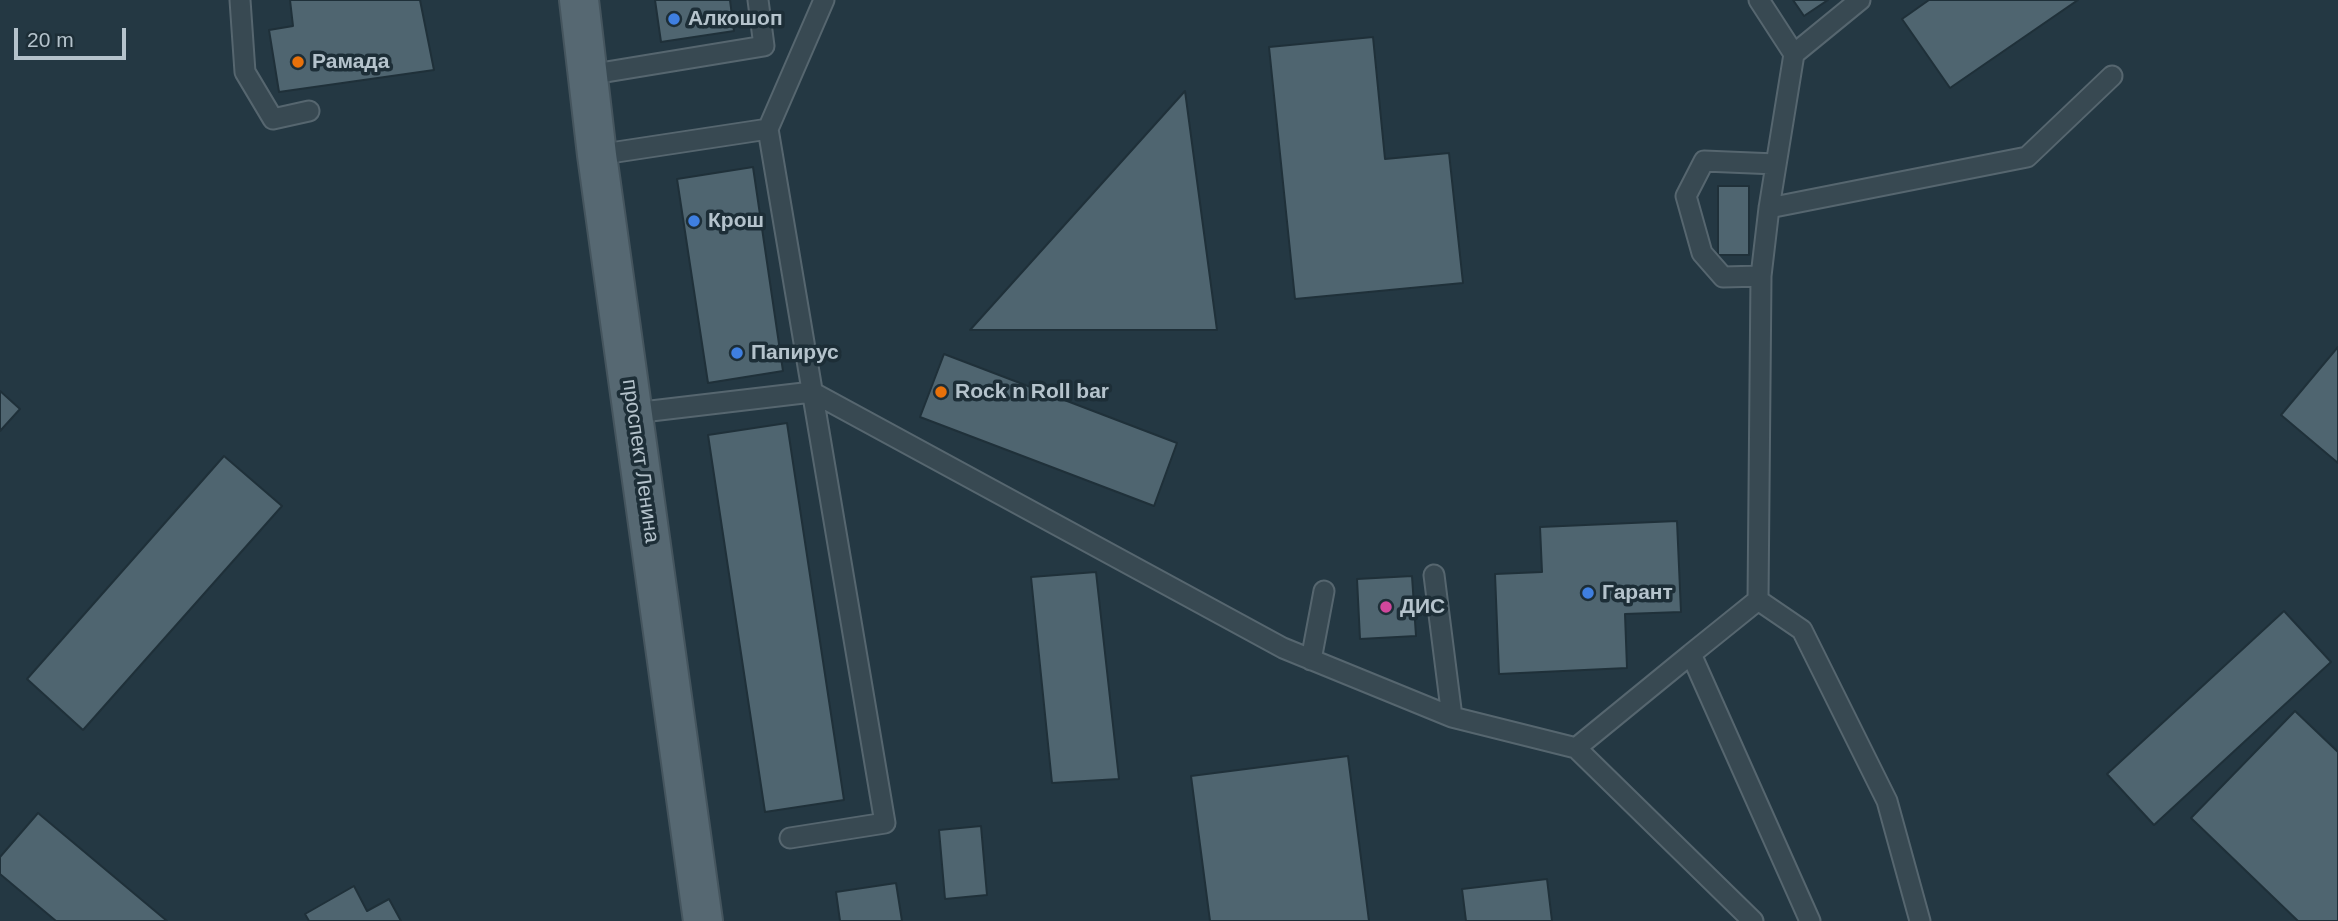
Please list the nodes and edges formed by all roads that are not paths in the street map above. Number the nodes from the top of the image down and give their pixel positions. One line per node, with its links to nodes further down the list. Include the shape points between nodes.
1 (240, 0): 10 (lane, via 245,72 273,119)
2 (579, 0): 8 (main road, проспект Ленина)
3 (758, 0): 8 (lane, via 764,46)
4 (824, 0): 11 (lane)
5 (1759, 0): 7 (lane)
6 (1860, 0): 7 (lane)
7 (1794, 54): 13 (lane)
8 (587, 75): 12 (main road, проспект Ленина)
9 (2112, 76): 14 (lane, via 2027,157)
10 (309, 111)
11 (768, 129): 12 (lane); 16 (lane)
12 (597, 155): 17 (main road, проспект Ленина)
13 (1776, 164): 14 (lane); 15 (lane, via 1704,161 1686,196 1702,253 1723,277)
14 (1769, 208): 15 (lane)
15 (1761, 276): 20 (lane)
16 (812, 392): 17 (lane); 22 (lane); 25 (lane, via 885,823)
17 (634, 413): 26 (main road, проспект Ленина)
18 (1434, 575): 23 (lane)
19 (1324, 591): 22 (lane)
20 (1758, 600): 21 (lane); 29 (lane, via 1802,630 1887,801)
21 (1691, 654): 24 (lane); 28 (lane)
22 (1311, 660): 23 (lane)
23 (1452, 717): 24 (lane)
24 (1576, 748): 27 (lane)
25 (790, 838)
26 (703, 921)
27 (1753, 921)
28 (1810, 921)
29 (1920, 921)

